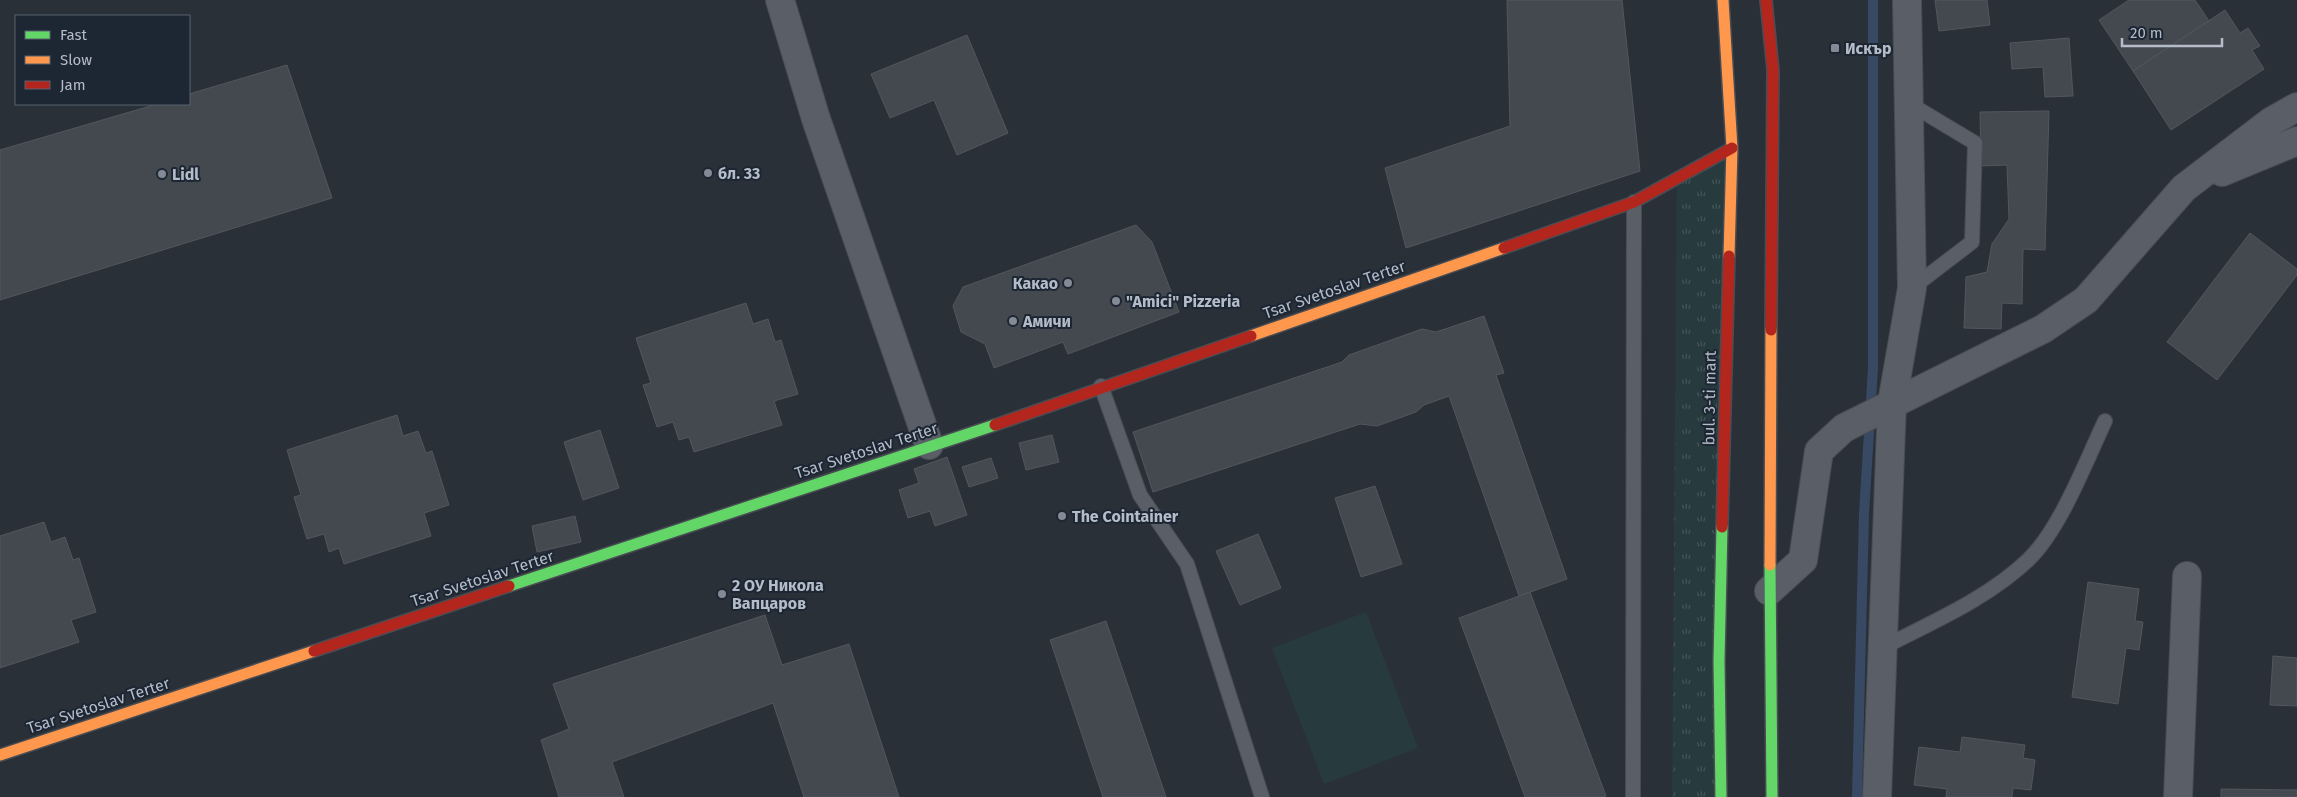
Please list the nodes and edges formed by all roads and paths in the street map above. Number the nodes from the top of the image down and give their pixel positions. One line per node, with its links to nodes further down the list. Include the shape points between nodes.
1 (780, 0): 15 (street, via 816,119)
2 (1723, 0): 8 (street, bul. 3-ti mart)
3 (1766, 0): 17 (street, via 1773,70)
4 (1907, 0): 5 (street)
5 (1910, 104): 11 (street); 11 (lane, via 1975,143 1972,242)
6 (2297, 107): 9 (street)
7 (2297, 141): 9 (street)
8 (1732, 148): 10 (street, Tsar Svetoslav Terter); 22 (street, bul. 3-ti mart, via 1719,661)
9 (2184, 188): 13 (street, via 2086,300 2043,330)
10 (1634, 202): 12 (street, Tsar Svetoslav Terter); 21 (lane)
11 (1912, 288): 13 (street)
12 (1101, 386): 15 (street, Tsar Svetoslav Terter); 20 (lane, via 1140,495 1187,564)
13 (1889, 405): 17 (street, via 1844,428 1820,451 1803,560); 18 (street)
14 (2105, 421): 18 (lane, via 2056,523 2029,560 1981,596)
15 (929, 445): 19 (street, Tsar Svetoslav Terter)
16 (2187, 576): 25 (street)
17 (1770, 591): 23 (street)
18 (1882, 648): 24 (street)
19 (0, 755)
20 (1262, 797)
21 (1633, 797)
22 (1721, 797)
23 (1772, 797)
24 (1877, 797)
25 (2178, 797)

